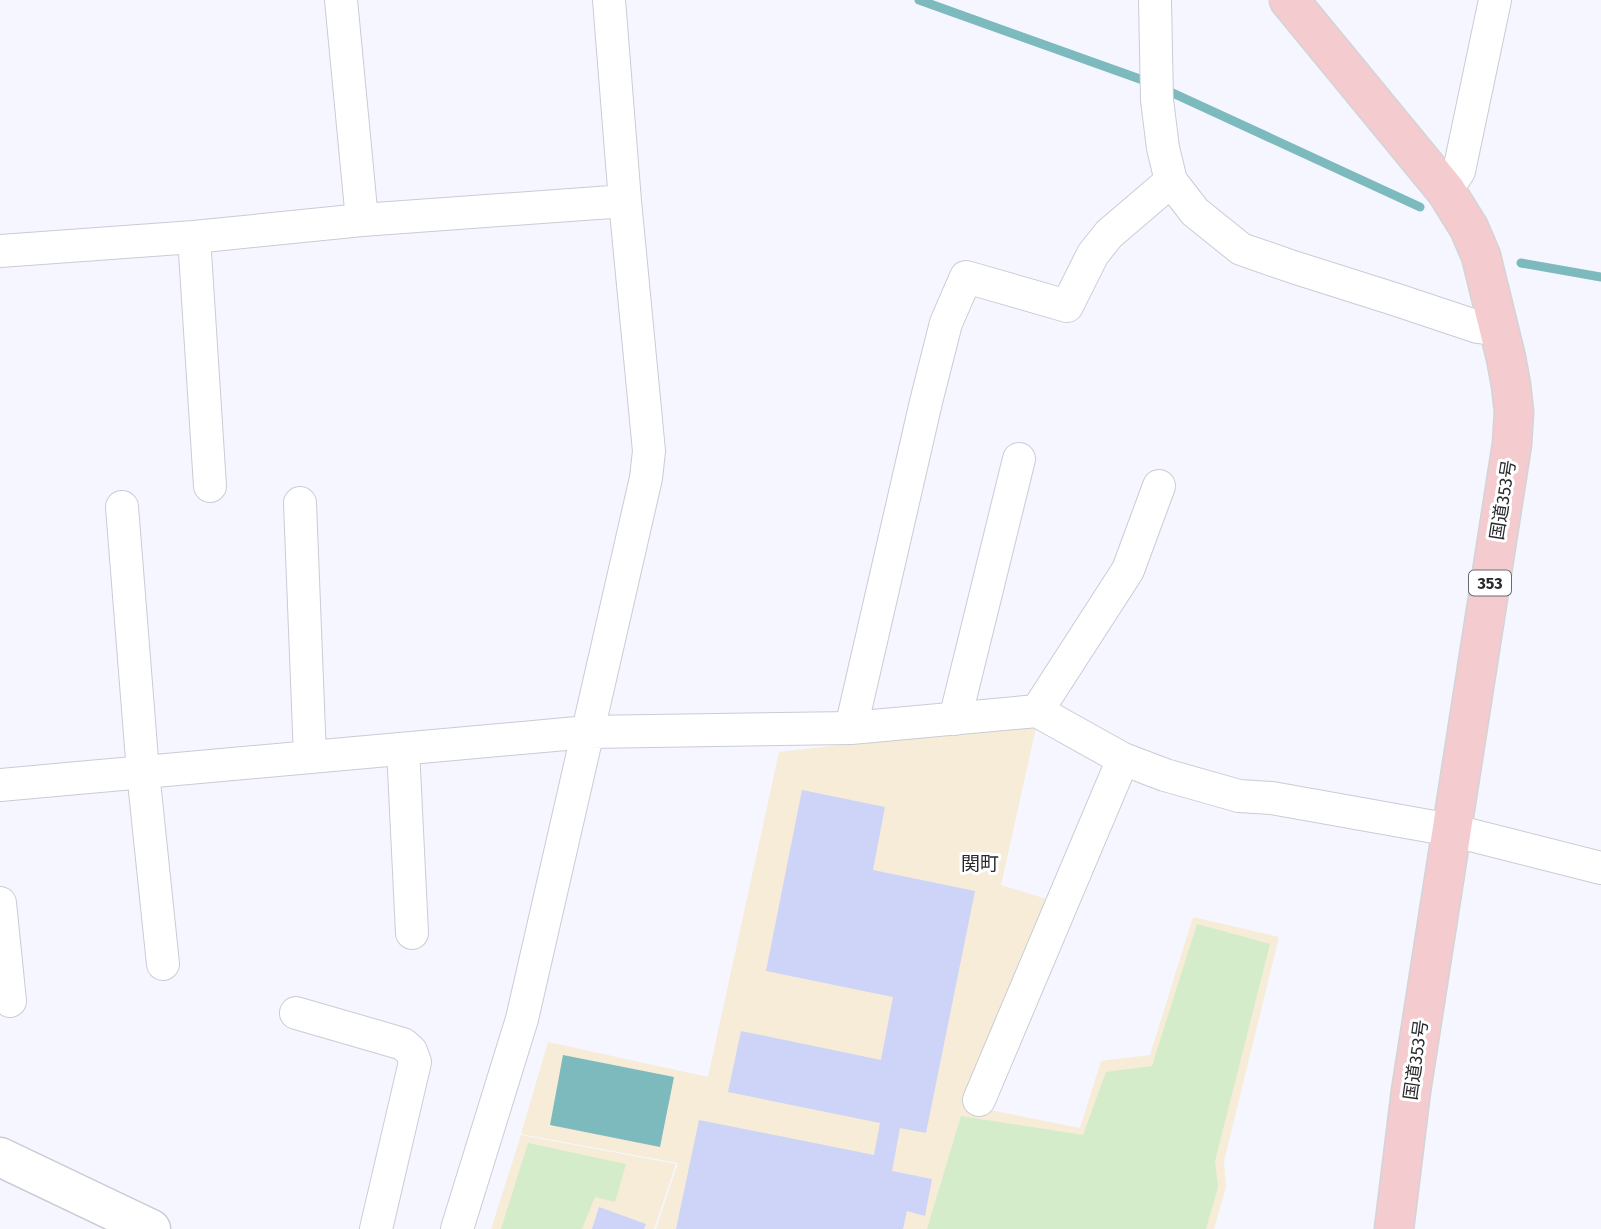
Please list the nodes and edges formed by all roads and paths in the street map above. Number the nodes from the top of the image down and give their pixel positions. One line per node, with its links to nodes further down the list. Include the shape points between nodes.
1 (341, 0): 9 (street)
2 (609, 0): 8 (street)
3 (1156, 0): 6 (street, via 1157,87)
4 (1290, 0): 7 (highway, 国道353号 / 353)
5 (1495, 0): 7 (street, via 1459,171)
6 (1171, 180): 12 (street, via 1195,212 1241,249 1478,327); 20 (street, via 1109,234 1093,254 1067,306 966,277 946,323)
7 (1446, 191): 12 (highway, 国道353号 / 353, via 1481,256)
8 (625, 201): 9 (street); 21 (street, via 649,451)
9 (362, 220): 10 (street)
10 (194, 237): 11 (street); 14 (street)
11 (0, 251)
12 (1500, 330): 27 (highway, 国道353号 / 353, via 1514,412 1512,444)
13 (1019, 459): 19 (street)
14 (210, 486)
15 (1159, 486): 18 (street, via 1128,570)
16 (300, 503): 23 (street)
17 (122, 507): 25 (street)
18 (1037, 711): 19 (street); 24 (street)
19 (955, 719): 20 (street)
20 (851, 728): 21 (street)
21 (588, 732): 22 (street); 38 (street, via 522,1019)
22 (403, 749): 23 (street); 30 (street)
23 (310, 757): 25 (street)
24 (1123, 759): 27 (street, via 1239,796); 34 (street)
25 (143, 772): 26 (street); 31 (street)
26 (0, 785)
27 (1451, 830): 28 (street); 39 (highway, 国道353号 / 353)
28 (1601, 868)
29 (0, 903): 32 (street)
30 (412, 933)
31 (163, 964)
32 (10, 1001)
33 (296, 1013): 37 (street, via 403,1044 411,1051 415,1062)
34 (979, 1100)
35 (0, 1157): 36 (street)
36 (152, 1229)
37 (376, 1229)
38 (457, 1229)
39 (1394, 1229)

